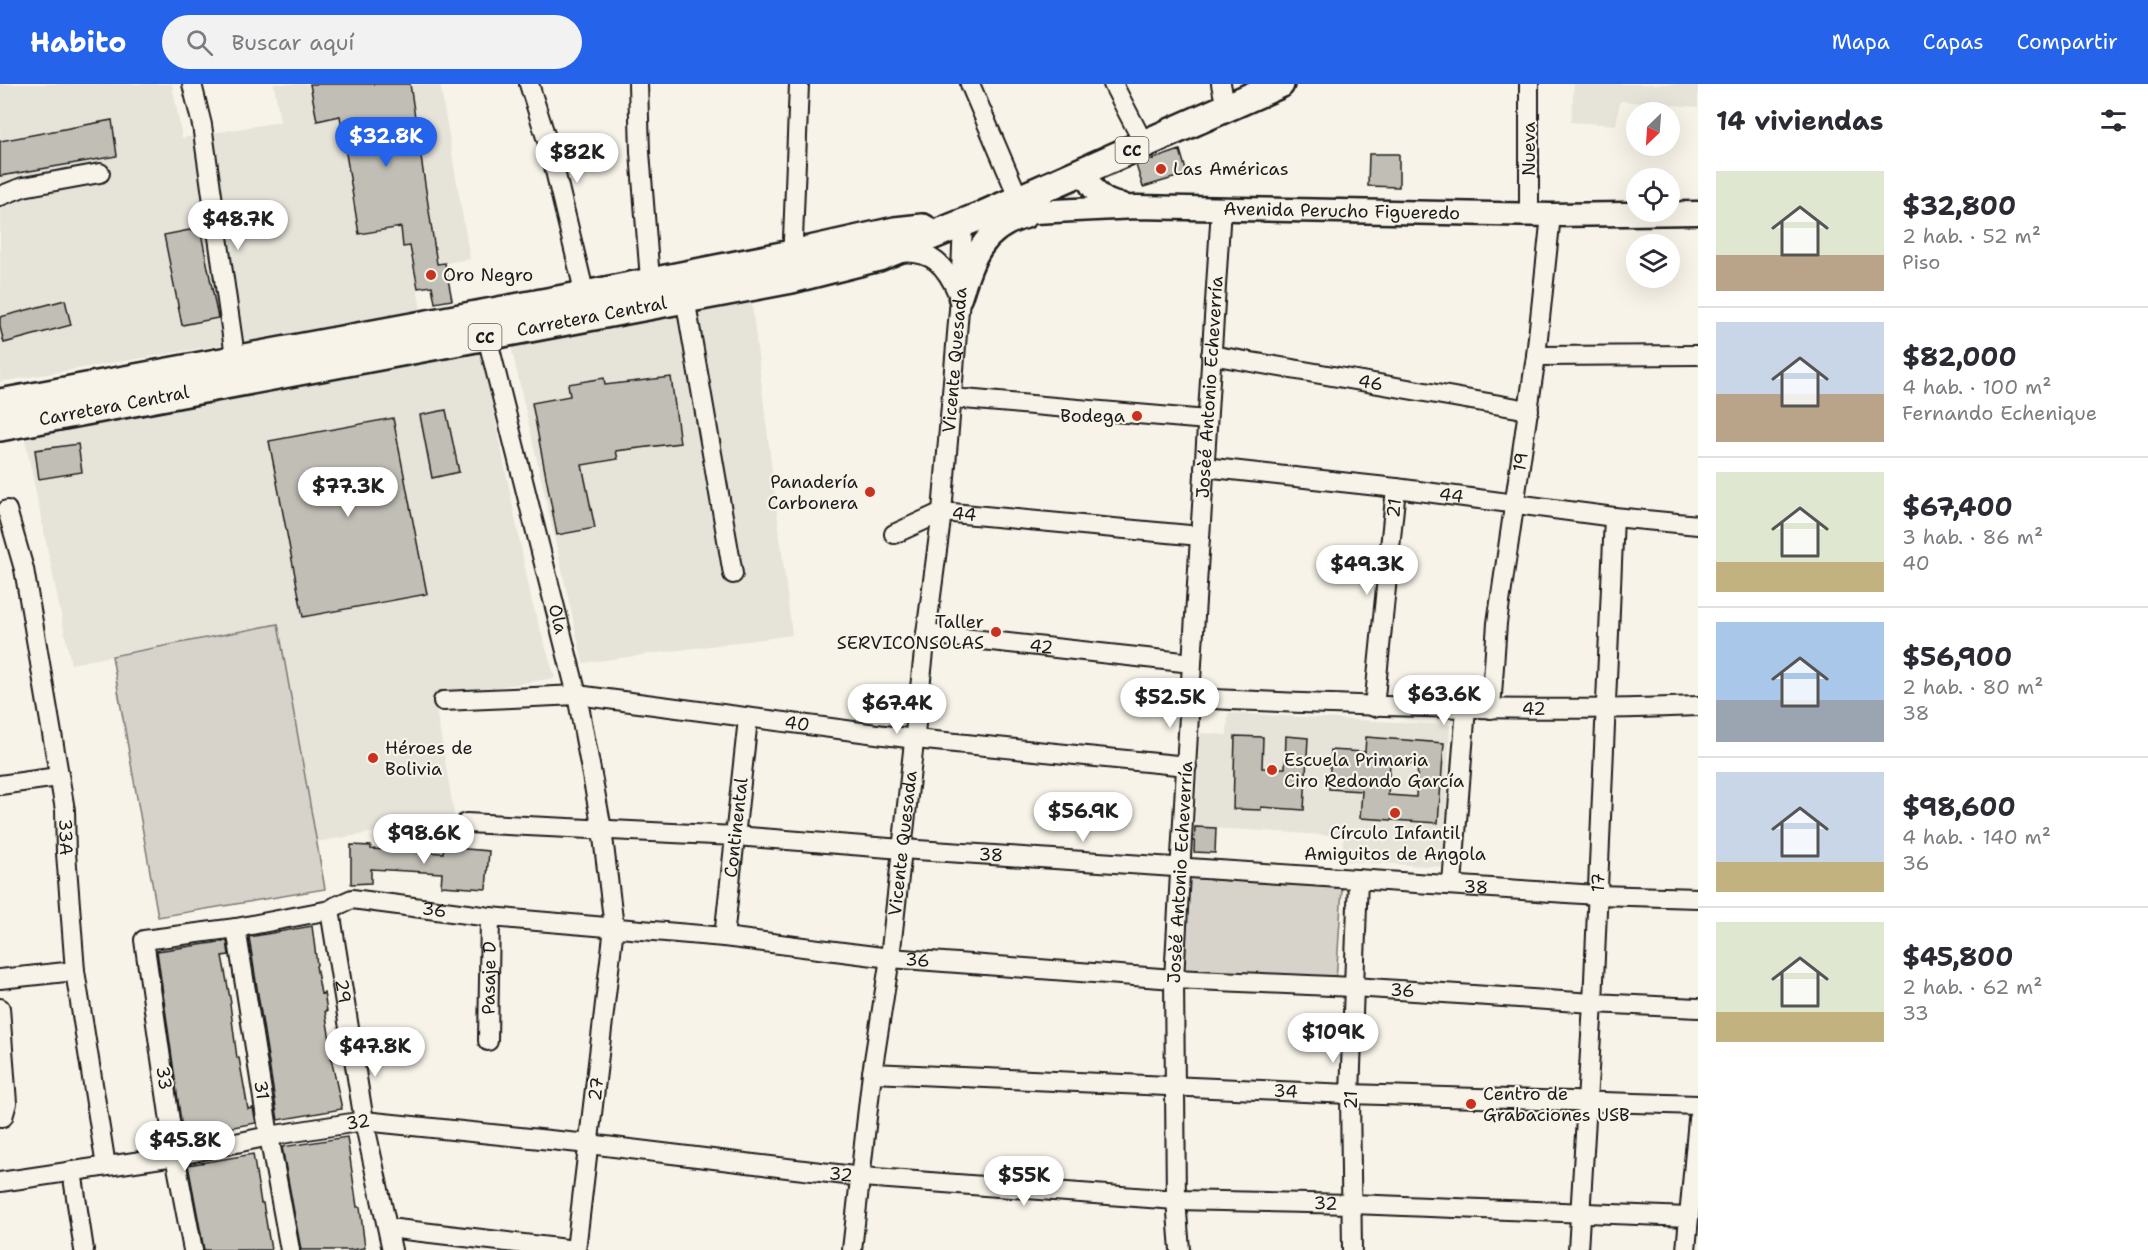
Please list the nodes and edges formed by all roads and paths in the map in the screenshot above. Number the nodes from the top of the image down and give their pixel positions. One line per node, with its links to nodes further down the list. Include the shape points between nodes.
1 (192, 84): 32 (street, via 202,125)
2 (529, 84): 25 (street, via 550,150)
3 (638, 84): 24 (street)
4 (799, 84): 23 (street)
5 (970, 84): 14 (street)
6 (1113, 84): 10 (street)
7 (1280, 84): 9 (highway, Carretera Central / CC)
8 (1529, 84): 20 (street, Nueva)
9 (1224, 96): 10 (highway, Carretera Central / CC)
10 (1144, 144): 12 (highway, Carretera Central / CC)
11 (100, 173): 13 (street, via 23,187)
12 (1076, 174): 14 (highway, Carretera Central / CC); 15 (main road, via 1099,198); 17 (main road, via 1065,188 1067,195)
13 (0, 196)
14 (1019, 199): 21 (highway, Carretera Central / CC)
15 (1136, 207): 16 (main road, Avenida Perucho Figueredo); 17 (main road, Avenida Perucho Figueredo)
16 (1221, 208): 20 (main road, Avenida Perucho Figueredo); 29 (street, Josèé Antonio Echeverría)
17 (1086, 210): 18 (main road, Avenida Perucho Figueredo)
18 (1050, 211): 21 (main road, Avenida Perucho Figueredo); 27 (main road, via 999,227 982,244 971,264)
19 (1698, 213): 20 (main road, Avenida Perucho Figueredo)
20 (1540, 214): 31 (street, 19)
21 (973, 219): 22 (highway, Carretera Central / CC); 23 (highway, Carretera Central / CC, via 895,231); 27 (street, Vicente Quesada)
22 (879, 256): 23 (highway, Carretera Central / CC); 27 (street, via 901,252 930,258 949,273)
23 (792, 266): 24 (highway, Carretera Central / CC); 26 (highway, Carretera Central / CC)
24 (651, 293): 25 (highway, Carretera Central / CC); 26 (highway, Carretera Central / CC); 28 (highway, Carretera Central / CC)
25 (585, 295): 28 (highway, Carretera Central / CC)
26 (685, 298): 46 (street)
27 (960, 298): 33 (street, Vicente Quesada)
28 (484, 325): 32 (highway, Carretera Central / CC); 49 (street, Ola)
29 (1211, 355): 34 (street, 46); 36 (street, Josèé Antonio Echeverría)
30 (1698, 355): 31 (street)
31 (1536, 356): 34 (street, 19)
32 (238, 372): 35 (highway, Carretera Central / CC)
33 (952, 398): 36 (street); 41 (street, Vicente Quesada)
34 (1529, 410): 39 (street, 19)
35 (0, 420)
36 (1206, 420): 37 (street, Josèé Antonio Echeverría)
37 (1204, 467): 38 (street, 44); 45 (street, Josèé Antonio Echeverría)
38 (1396, 488): 39 (street, 44); 53 (street, 21)
39 (1515, 502): 42 (street, 44); 55 (street, 19, via 1497,623)
40 (7, 510): 60 (street, 33A, via 24,569)
41 (942, 512): 44 (street); 45 (street, 44); 47 (street, Vicente Quesada)
42 (1614, 517): 43 (street, 44); 56 (street, 17)
43 (1698, 525)
44 (894, 534)
45 (1200, 536): 48 (street, Josèé Antonio Echeverría)
46 (733, 574)
47 (926, 634): 48 (street, 42); 58 (street, Vicente Quesada)
48 (1192, 663): 50 (street, Josèé Antonio Echeverría)
49 (577, 695): 51 (street, 40); 57 (street, 40); 63 (street, Ola)
50 (1190, 698): 53 (street, 42); 59 (street, Josèé Antonio Echeverría)
51 (443, 701)
52 (1698, 706): 56 (street, 42)
53 (1374, 707): 54 (street, 42)
54 (1466, 708): 55 (street, 42); 68 (street)
55 (1491, 709): 56 (street, 42)
56 (1606, 709): 69 (street, 17)
57 (748, 719): 58 (street, 40); 64 (street, Continental)
58 (915, 739): 59 (street, 40); 65 (street, Vicente Quesada)
59 (1187, 766): 66 (street, Josèé Antonio Echeverría)
60 (58, 777): 61 (street); 78 (street, 33A, via 65,810)
61 (0, 785)
62 (466, 823): 63 (street, 38)
63 (602, 828): 64 (street, 38); 73 (street, Ola)
64 (735, 836): 65 (street, 38); 75 (street, Continental)
65 (902, 849): 66 (street, 38); 77 (street, Vicente Quesada)
66 (1180, 867): 67 (street, 38); 80 (street, Josèé Antonio Echeverría)
67 (1358, 879): 68 (street, 38); 81 (street, 21)
68 (1452, 884): 69 (street, 38)
69 (1597, 895): 70 (street, 38); 82 (street, 17)
70 (1698, 898)
71 (330, 910): 72 (street, 36, via 352,899); 74 (street, 36); 93 (street, 29)
72 (490, 917): 73 (street, 36); 85 (street, Pasaje D)
73 (614, 927): 75 (street, 36); 95 (street, 27)
74 (236, 928): 76 (street, 36); 94 (street, 31)
75 (724, 937): 77 (street, 36)
76 (144, 940): 96 (street, 33)
77 (890, 958): 80 (street, 36); 86 (street, Vicente Quesada)
78 (75, 971): 79 (street); 97 (street, 33A)
79 (0, 979)
80 (1174, 979): 81 (street, 36); 87 (street, Josèé Antonio Echeverría)
81 (1354, 987): 82 (street, 36); 88 (street, 21)
82 (1593, 1004): 84 (street, 36); 89 (street, 17)
83 (0, 1008): 91 (street, via 7,1103)
84 (1698, 1008)
85 (488, 1041)
86 (873, 1073): 87 (street, 34); 99 (street, Vicente Quesada)
87 (1175, 1086): 88 (street, 34); 101 (street, Josèé Antonio Echeverría)
88 (1350, 1094): 89 (street, 34); 102 (street, 21)
89 (1586, 1102): 90 (street, 34); 103 (street, 17)
90 (1698, 1105)
91 (2, 1117)
92 (1698, 1119): 104 (street)
93 (364, 1121): 94 (street, 32); 95 (street, 32); 105 (street, 29)
94 (269, 1136): 96 (street, 32); 108 (street, 31)
95 (589, 1144): 99 (street, 32); 110 (street, 27)
96 (176, 1156): 97 (street, 32); 107 (street, 33)
97 (106, 1166): 98 (street, 32)
98 (72, 1171): 100 (street, 32); 106 (street)
99 (862, 1177): 101 (street, 32); 111 (street, Vicente Quesada)
100 (0, 1182)
101 (1176, 1200): 102 (street, 32); 112 (street, Josèé Antonio Echeverría)
102 (1352, 1204): 103 (street, 32); 113 (street, 21)
103 (1579, 1213): 104 (street, 32); 114 (street, 17)
104 (1689, 1217): 115 (street)
105 (388, 1228): 109 (street, 29); 110 (street)
106 (84, 1250)
107 (193, 1250)
108 (290, 1250)
109 (392, 1250)
110 (575, 1250)
111 (852, 1250)
112 (1180, 1250)
113 (1352, 1250)
114 (1578, 1250)
115 (1686, 1250)

